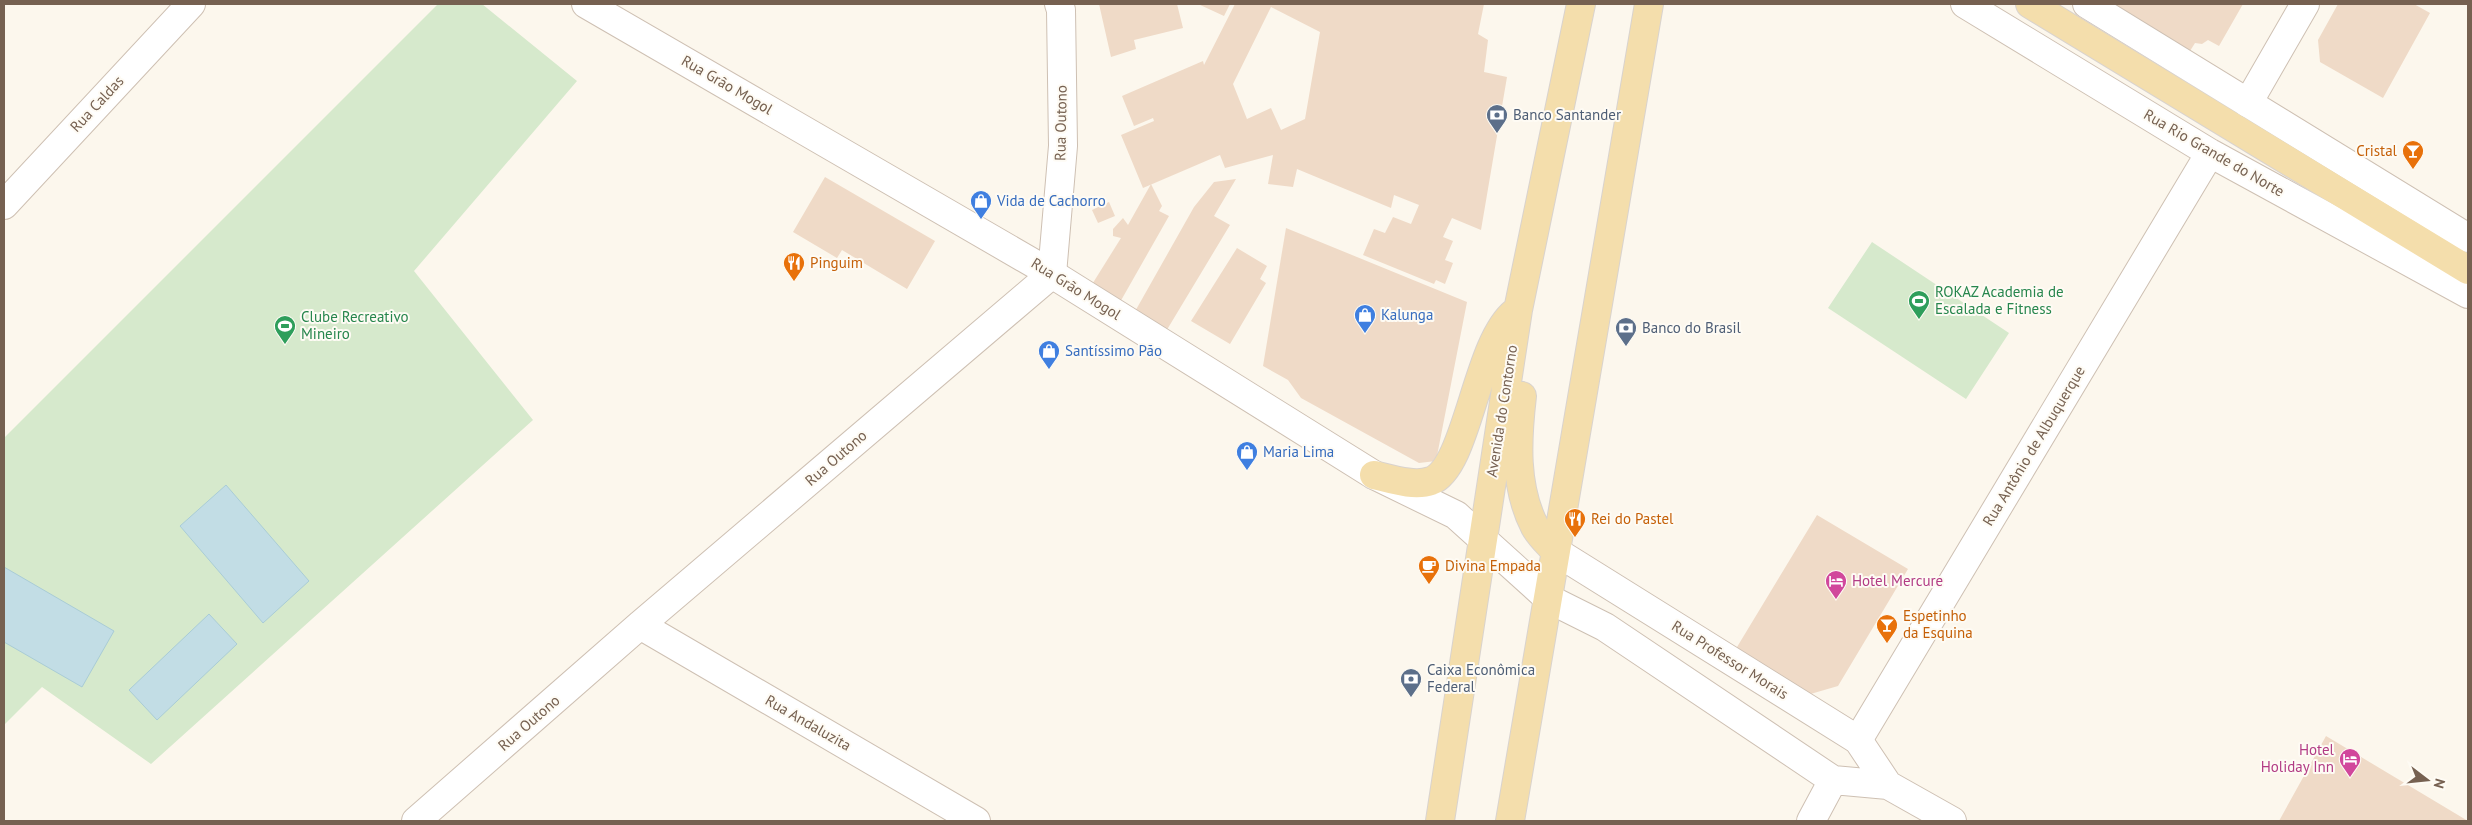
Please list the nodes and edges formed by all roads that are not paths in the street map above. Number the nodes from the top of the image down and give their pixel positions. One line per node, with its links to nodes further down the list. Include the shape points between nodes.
1 (191, 4): 12 (street, Rua Caldas)
2 (586, 4): 15 (street, Rua Grão Mogol)
3 (1059, 4): 15 (street, Rua Outono, via 1063,146)
4 (1581, 4): 17 (main road, Avenida do Contorno)
5 (1649, 4): 20 (main road)
6 (1964, 4): 11 (street, Rua Rio Grande do Norte)
7 (2030, 4): 14 (main road)
8 (2087, 4): 10 (street)
9 (2305, 4): 10 (street)
10 (2248, 103): 13 (street)
11 (2210, 153): 16 (street, Rua Rio Grande do Norte); 23 (street, Rua Antônio de Albuquerque)
12 (4, 205)
13 (2468, 238)
14 (2468, 270)
15 (1052, 274): 18 (street, Rua Grão Mogol); 22 (street, Rua Outono)
16 (2468, 294)
17 (1518, 310): 18 (main road, via 1497,336 1462,437 1440,476 1417,483); 19 (main road, Avenida do Contorno); 20 (main road, via 1524,373 1518,463 1524,495 1536,528)
18 (1374, 475): 19 (street, Rua Grão Mogol, via 1456,515)
19 (1485, 539): 21 (street, Rua Grão Mogol); 28 (main road, Avenida do Contorno)
20 (1555, 551): 21 (main road); 23 (street, Rua Professor Morais)
21 (1549, 599): 24 (street, Rua Professor Morais, via 1605,627); 29 (main road)
22 (640, 626): 26 (street, Rua Outono); 27 (street, Rua Andaluzita)
23 (1858, 740): 25 (street, Rua Professor Morais)
24 (1833, 780): 25 (street, Rua Professor Morais); 30 (street)
25 (1888, 785): 31 (street, Rua Professor Morais)
26 (416, 821)
27 (976, 821)
28 (1440, 821)
29 (1510, 821)
30 (1811, 821)
31 (1952, 821)

